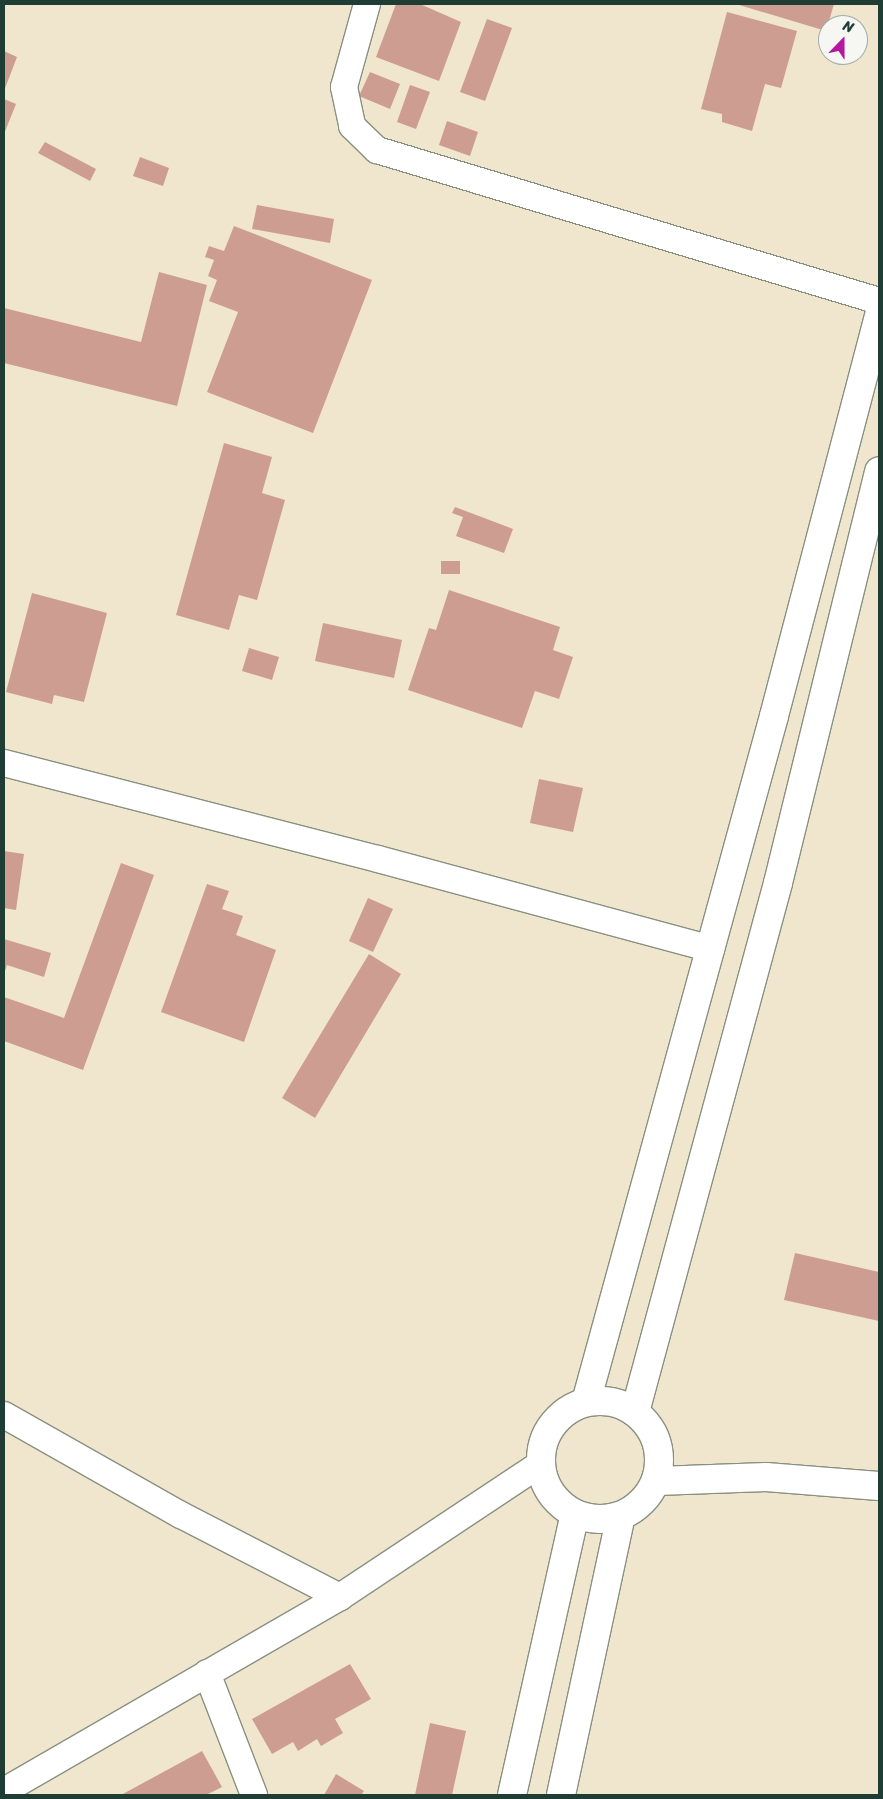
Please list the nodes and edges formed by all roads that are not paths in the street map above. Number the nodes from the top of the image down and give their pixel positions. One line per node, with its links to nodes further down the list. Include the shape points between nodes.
1 (367, 4): 2 (street, via 344,88 352,126 377,150)
2 (879, 300)
3 (879, 316): 6 (street)
4 (879, 471): 8 (street, via 778,883)
5 (4, 763): 6 (street)
6 (710, 949): 7 (street)
7 (586, 1402): 8 (street, via 611,1402); 10 (street, via 567,1410 552,1424 542,1443)
8 (635, 1412): 11 (street, via 652,1431 660,1455)
9 (4, 1415): 15 (street, via 180,1515)
10 (540, 1464): 13 (street, via 545,1485 558,1502); 15 (street)
11 (657, 1481): 12 (street, via 766,1477); 14 (street, via 643,1502)
12 (879, 1486)
13 (575, 1514): 14 (street, via 598,1520); 19 (street)
14 (621, 1516): 20 (street)
15 (340, 1597): 16 (street, via 260,1646)
16 (207, 1673): 17 (street); 18 (street)
17 (4, 1791)
18 (254, 1795)
19 (512, 1795)
20 (561, 1795)

